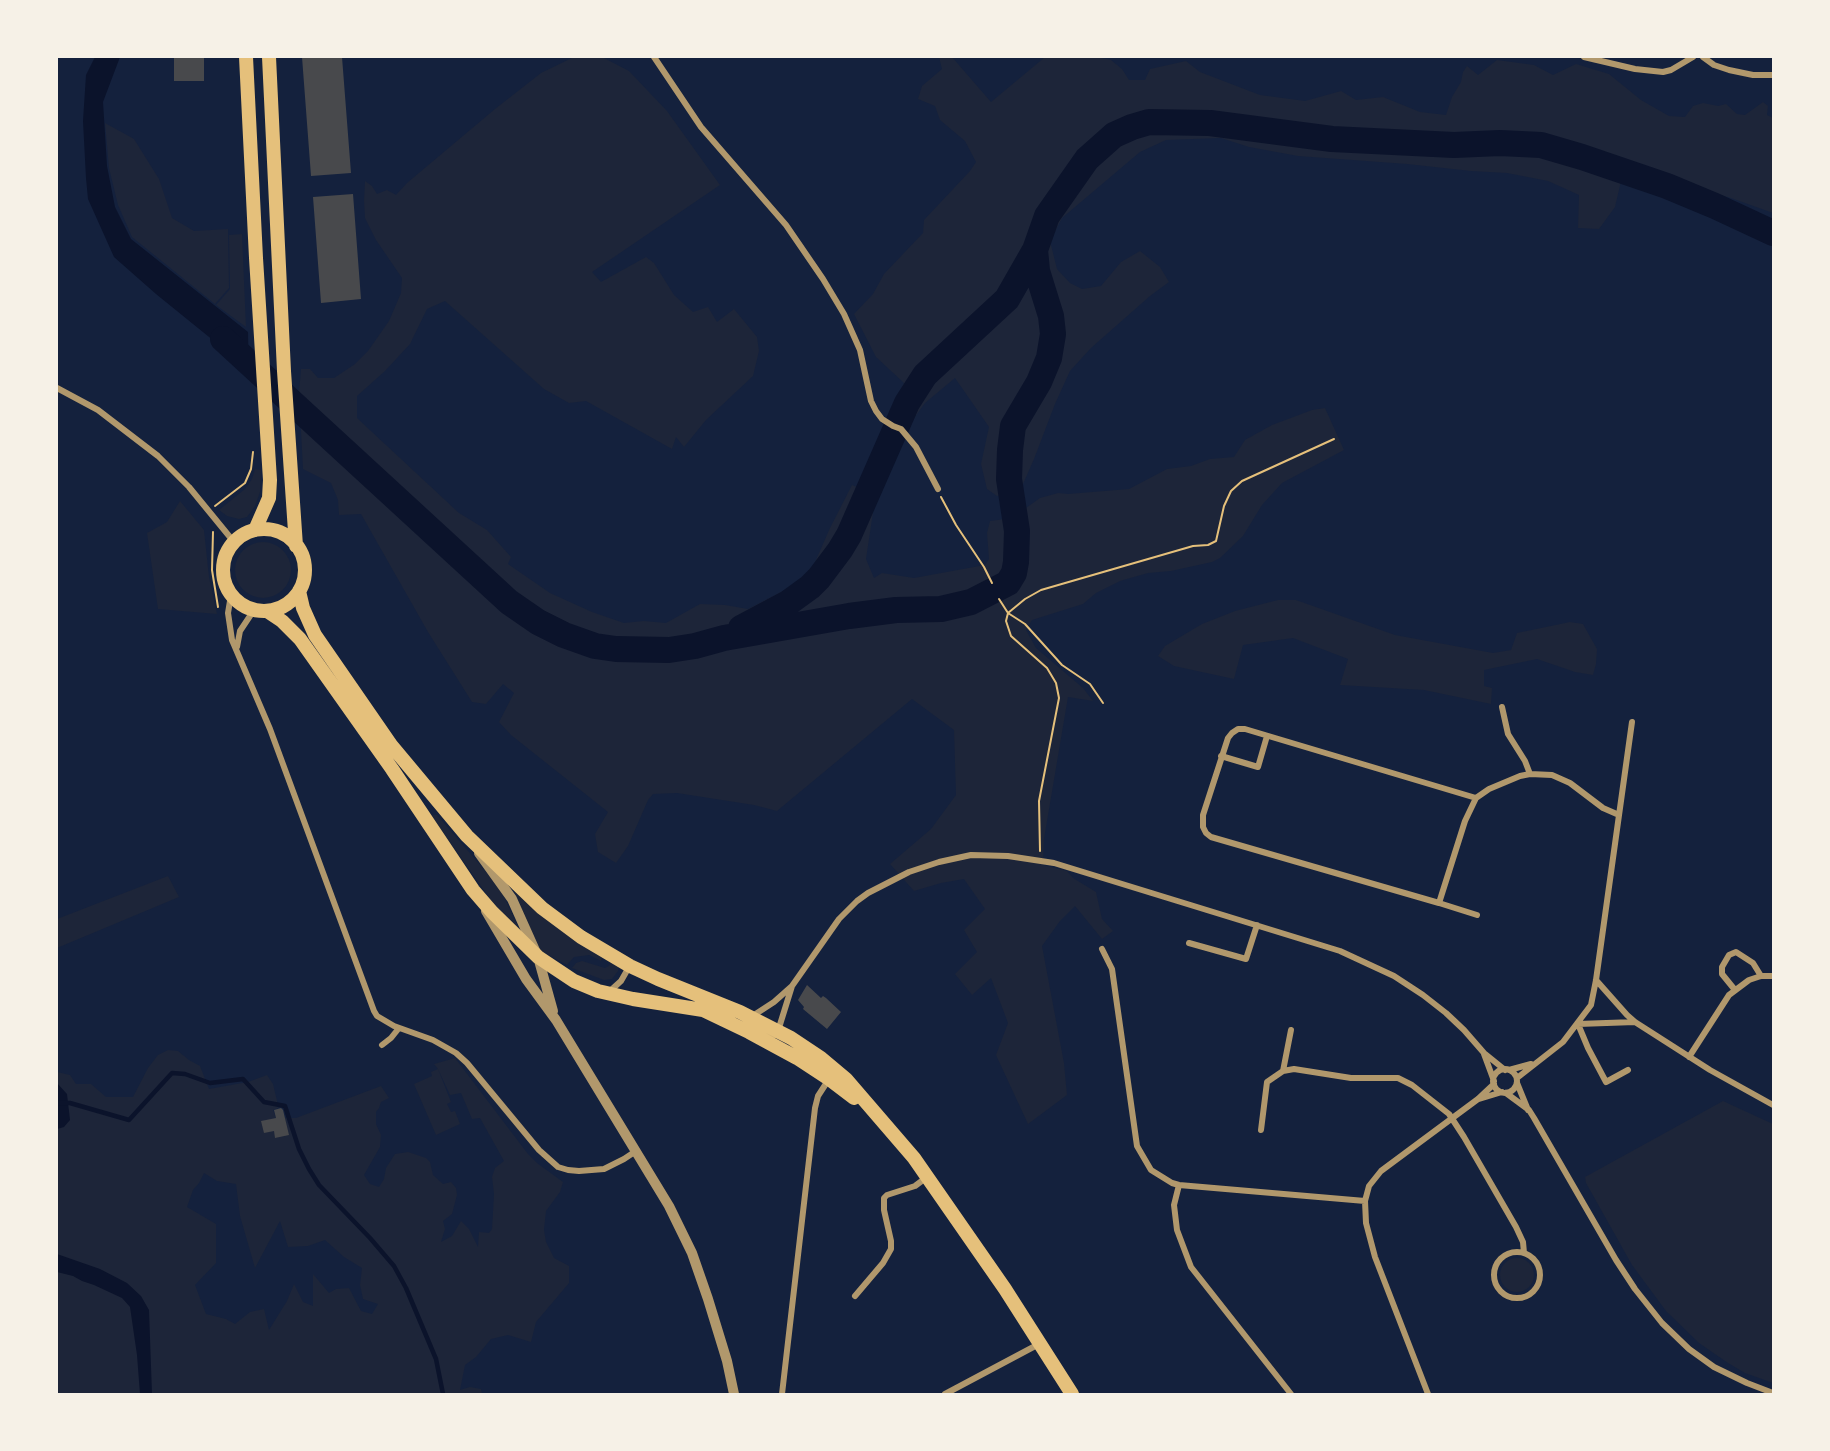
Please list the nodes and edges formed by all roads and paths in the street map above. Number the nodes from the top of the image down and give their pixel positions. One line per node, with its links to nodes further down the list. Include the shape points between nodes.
1 (246, 57): 13 (main road, via 270,490)
2 (269, 57): 15 (main road)
3 (654, 57): 11 (street, via 701,127 786,225 829,288 860,350 871,402 882,419 902,429 916,447)
4 (1584, 57): 5 (street, via 1664,72)
5 (1693, 57)
6 (1703, 57): 7 (street, via 1729,70)
7 (1773, 75)
8 (57, 388): 12 (street, via 98,410 140,441 171,468)
9 (1334, 440): 21 (path, via 1242,481 1231,491 1224,506 1216,541 1041,590)
10 (254, 443): 12 (path, via 244,483)
11 (938, 489): 16 (path)
12 (207, 509): 14 (street); 22 (path, via 204,513 214,534 212,570 217,600 223,624)
13 (255, 530): 14 (main road); 15 (main road, via 281,533)
14 (234, 542): 18 (main road, via 223,569)
15 (296, 546): 17 (main road, via 305,567)
16 (992, 583)
17 (299, 591): 20 (main road, via 286,605); 32 (main road, via 310,625 351,689 391,745)
18 (231, 595): 20 (main road); 22 (street)
19 (999, 599): 21 (path)
20 (261, 611): 23 (street, via 240,631); 34 (main road, via 282,621 311,653)
21 (1008, 614): 24 (path, via 1025,624 1062,665 1090,684); 33 (path, via 1011,636 1047,668 1059,698 1039,801)
22 (229, 624): 23 (street)
23 (237, 648): 53 (street, via 374,1011)
24 (1103, 703)
25 (1502, 707): 29 (street, via 1508,734)
26 (1632, 722): 31 (street)
27 (1267, 736): 28 (street, via 1238,729 1228,738); 28 (street, via 1258,767); 30 (street)
28 (1221, 756): 35 (street, via 1203,815 1206,833)
29 (1530, 774): 30 (street, via 1498,784); 31 (street, via 1561,778)
30 (1476, 798): 35 (street)
31 (1619, 816): 44 (street)
32 (467, 836): 40 (street, via 506,890); 41 (main road, via 557,920)
33 (1040, 860): 37 (street); 45 (street, via 962,856 921,867 883,884 839,919)
34 (473, 890): 40 (main road); 50 (street, via 526,979)
35 (1439, 903): 36 (street)
36 (1477, 915)
37 (1257, 925): 38 (street, via 1246,959); 57 (street, via 1340,951 1394,976 1446,1013)
38 (1190, 943)
39 (1102, 949): 74 (street, via 1112,969 1137,1146 1151,1170)
40 (538, 957): 47 (main road, via 574,981); 50 (street)
41 (630, 966): 47 (street); 49 (main road)
42 (1761, 976): 43 (street); 46 (street); 46 (street, via 1753,963 1736,952 1729,955 1722,974)
43 (1773, 976)
44 (1596, 980): 51 (street); 52 (street, via 1591,1005)
45 (792, 986): 49 (street); 55 (street)
46 (1735, 990): 58 (street, via 1722,1003)
47 (607, 993): 48 (main road)
48 (703, 1010): 55 (street, via 771,1036); 63 (main road)
49 (751, 1017): 55 (main road)
50 (556, 1020): 72 (street)
51 (1635, 1022): 52 (street); 58 (street)
52 (1578, 1024): 59 (street, via 1563,1042); 61 (street, via 1606,1082)
53 (399, 1028): 56 (street); 72 (street, via 445,1046 462,1058 539,1150 558,1167 579,1171 604,1169)
54 (1291, 1030): 62 (street)
55 (778, 1031): 63 (main road, via 805,1046)
56 (382, 1045)
57 (1484, 1053): 60 (street); 65 (street)
58 (1689, 1057): 68 (street)
59 (1534, 1063): 60 (street); 64 (street)
60 (1507, 1070): 64 (street, via 1514,1073); 65 (street, via 1498,1072)
61 (1628, 1070)
62 (1283, 1071): 70 (street, via 1398,1078); 71 (street, via 1267,1082)
63 (832, 1075): 73 (main road, via 862,1096); 81 (street, via 815,1108)
64 (1517, 1081): 66 (street, via 1514,1090); 69 (street)
65 (1494, 1082): 66 (street, via 1498,1091); 67 (street)
66 (1504, 1093): 67 (street); 69 (street)
67 (1479, 1099): 70 (street)
68 (1773, 1105)
69 (1529, 1110): 79 (street, via 1616,1260 1662,1323 1714,1367)
70 (1453, 1119): 75 (street, via 1381,1171 1369,1186); 76 (street, via 1516,1227)
71 (1261, 1130)
72 (636, 1151): 80 (street, via 692,1252 722,1340)
73 (928, 1176): 77 (street, via 915,1186 884,1198 891,1249); 78 (main road)
74 (1179, 1185): 75 (street); 84 (street, via 1174,1205 1177,1230 1191,1267)
75 (1365, 1201): 85 (street, via 1375,1257)
76 (1524, 1253): 76 (street, via 1539,1269 1538,1284 1522,1298 1509,1296 1496,1283 1495,1270 1506,1255)
77 (855, 1296)
78 (1039, 1344): 82 (street); 83 (main road)
79 (1773, 1393)
80 (734, 1394)
81 (782, 1394)
82 (945, 1394)
83 (1072, 1394)
84 (1291, 1394)
85 (1428, 1394)

